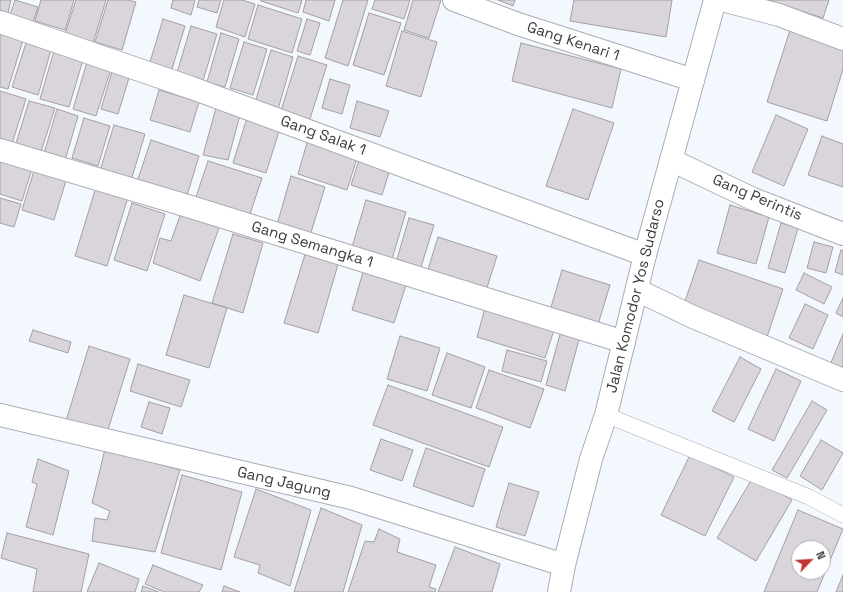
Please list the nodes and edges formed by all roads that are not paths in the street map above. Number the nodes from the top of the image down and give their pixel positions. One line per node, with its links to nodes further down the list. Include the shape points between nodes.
1 (454, 0): 6 (street, Gang Kenari 1, via 518,24)
2 (715, 0): 6 (street, Jalan Komodor Yos Sudarso)
3 (722, 0): 5 (street, via 779,15)
4 (0, 22): 10 (street, Gang Salak 1, via 192,88)
5 (843, 40)
6 (693, 80): 8 (street, Jalan Komodor Yos Sudarso)
7 (0, 150): 12 (street, Gang Semangka 1)
8 (671, 160): 9 (street, Gang Perintis, via 753,199); 10 (street, Jalan Komodor Yos Sudarso)
9 (843, 234)
10 (645, 255): 11 (street, Jalan Komodor Yos Sudarso)
11 (637, 290): 12 (street, Jalan Komodor Yos Sudarso); 13 (street, via 692,317)
12 (624, 342): 15 (street, Jalan Komodor Yos Sudarso)
13 (843, 380)
14 (0, 415): 17 (street, Gang Jagung, via 351,498)
15 (606, 415): 16 (lane, via 809,497); 17 (street, Jalan Komodor Yos Sudarso, via 591,458)
16 (843, 515)
17 (564, 565): 18 (street, Jalan Komodor Yos Sudarso)
18 (559, 592)

